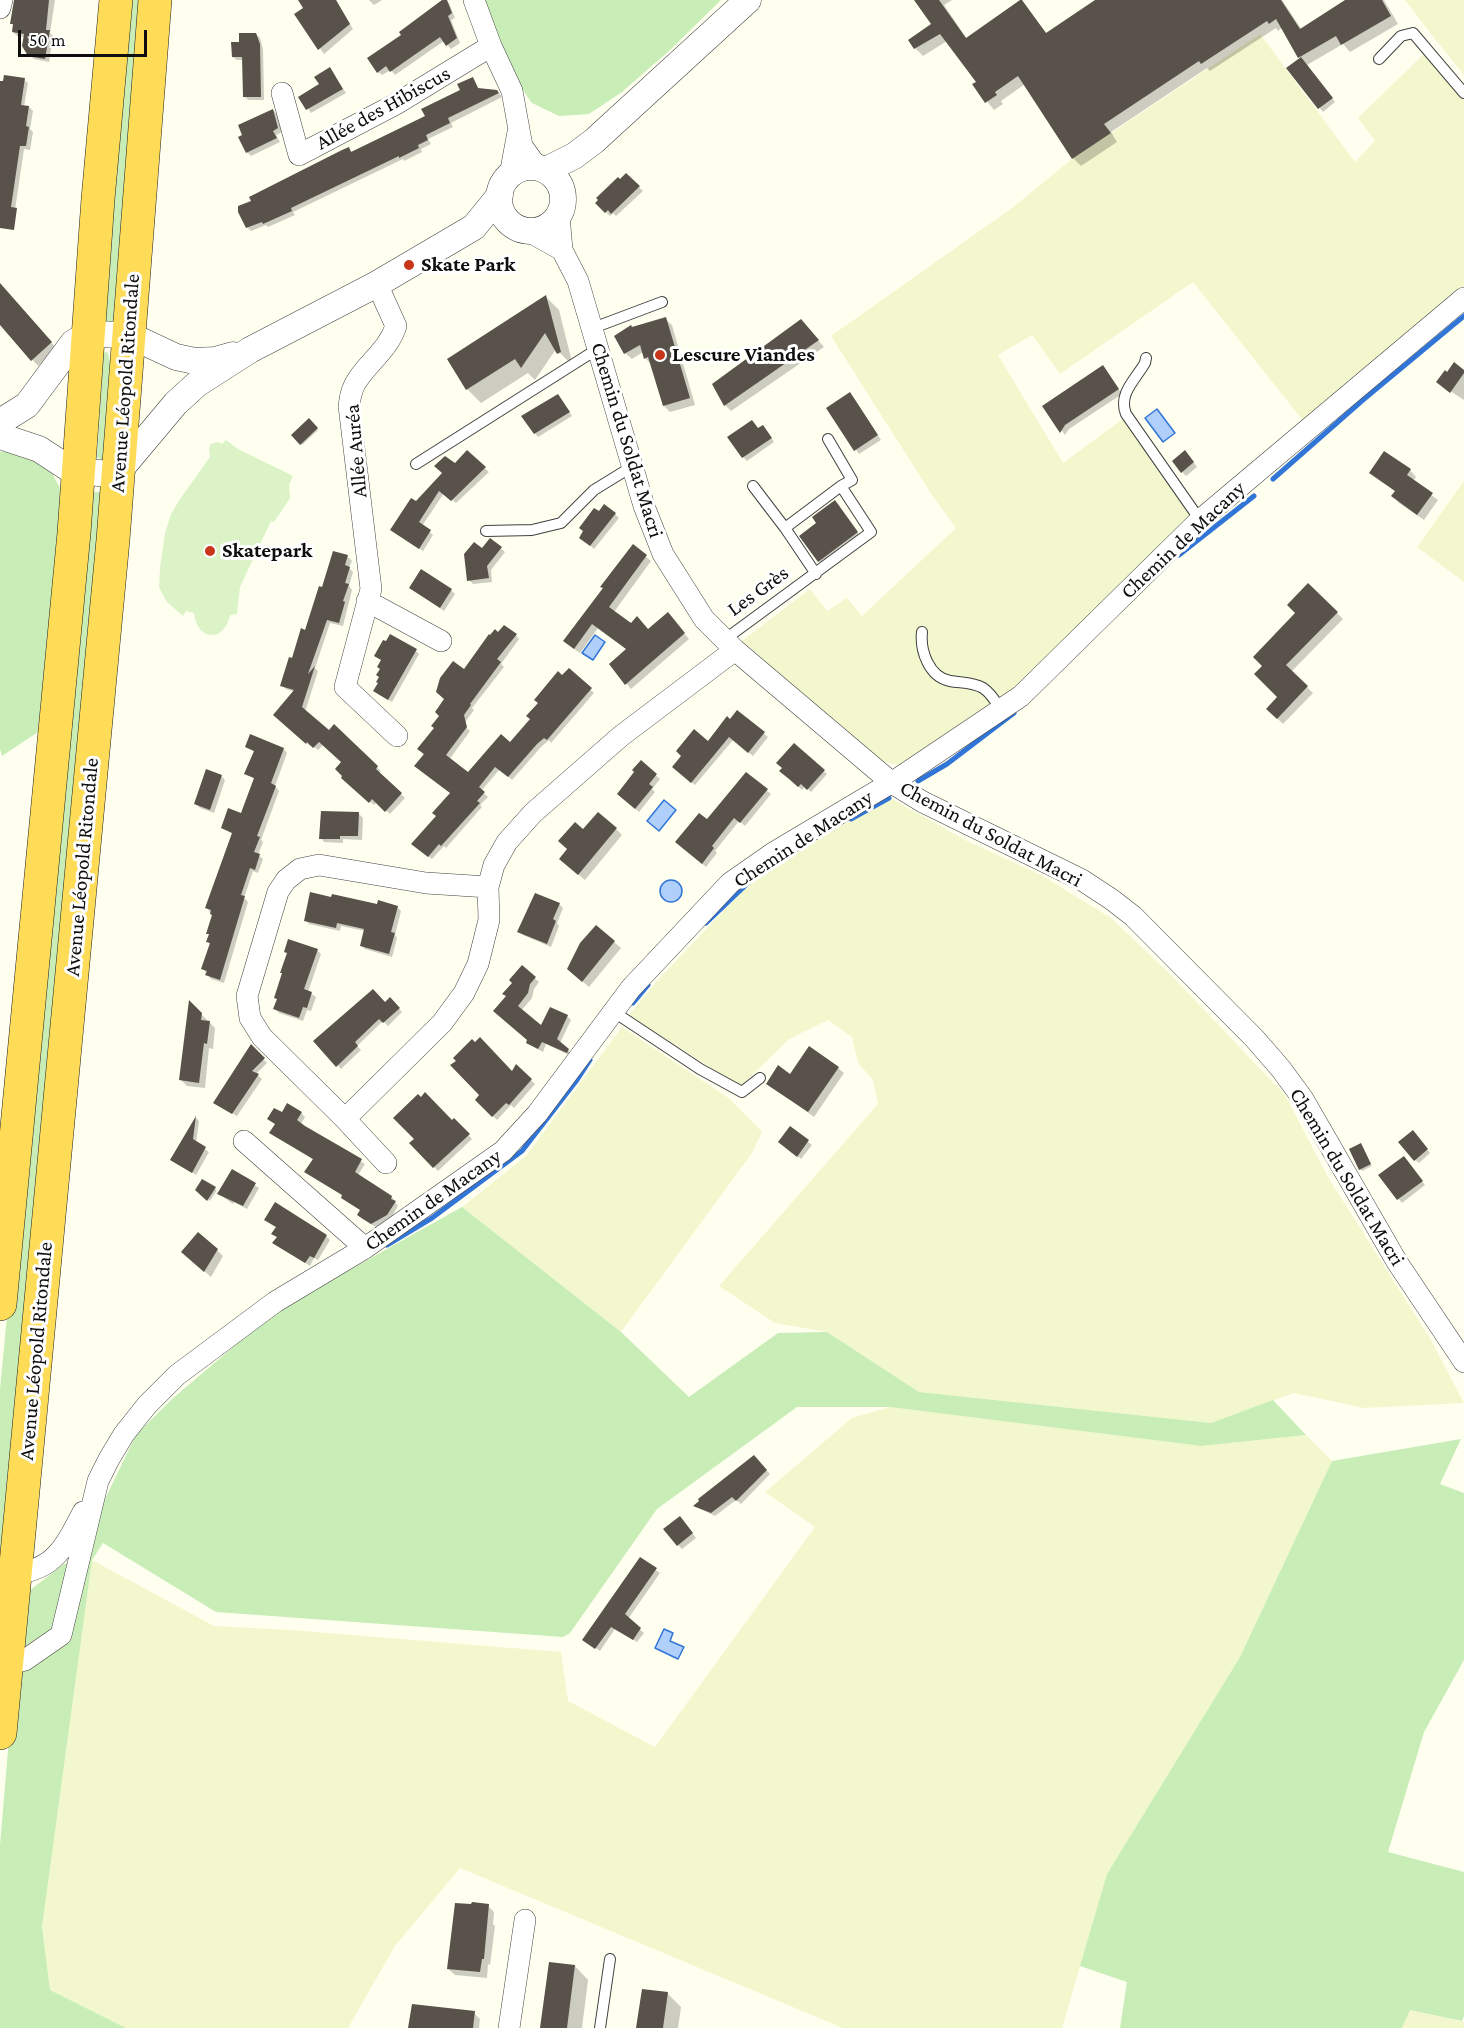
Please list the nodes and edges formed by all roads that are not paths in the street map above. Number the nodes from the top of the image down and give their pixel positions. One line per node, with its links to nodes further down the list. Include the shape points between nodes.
1 (2, 0): 6 (street)
2 (116, 0): 22 (highway, Avenue Léopold Ritondale)
3 (155, 0): 23 (highway, Avenue Léopold Ritondale)
4 (474, 0): 7 (street)
5 (748, 0): 12 (street)
6 (0, 8)
7 (491, 46): 9 (street, Allée des Hibiscus, via 396,104 299,155); 11 (street, via 512,91)
8 (1379, 59): 10 (lane, via 1401,36 1413,33)
9 (282, 93)
10 (1464, 93)
11 (518, 131): 13 (street, via 522,146); 14 (street)
12 (594, 141): 13 (street, via 574,156); 15 (street, via 581,159)
13 (541, 169): 14 (street, via 523,168); 15 (street, via 557,180)
14 (505, 185): 16 (street); 17 (street, via 501,210)
15 (561, 205): 17 (street, via 546,227); 18 (street, Chemin du Soldat Macri)
16 (474, 227): 17 (street); 19 (street)
17 (522, 229): 18 (street)
18 (561, 250): 24 (street, Chemin du Soldat Macri, via 578,281)
19 (377, 284): 25 (street); 40 (street, Allée Auréa, via 396,326 390,342 358,379 348,406 370,589)
20 (1464, 298): 36 (street, Chemin de Macany)
21 (662, 302): 24 (lane)
22 (88, 334): 23 (street); 27 (street, via 74,343 27,405); 32 (highway, Avenue Léopold Ritondale)
23 (129, 335): 25 (street, via 195,361); 33 (highway, Avenue Léopold Ritondale)
24 (596, 338): 30 (lane); 31 (street, Chemin du Soldat Macri, via 616,395)
25 (250, 350): 33 (street, via 197,384 176,403)
26 (1146, 358): 36 (lane, via 1122,405)
27 (0, 422)
28 (0, 436): 32 (street, via 39,449)
29 (828, 439): 35 (lane, via 852,480)
30 (416, 464)
31 (633, 466): 38 (lane, via 594,490 561,523 532,530); 43 (street, Chemin du Soldat Macri, via 663,554 704,619)
32 (78, 471): 33 (street); 54 (highway, Avenue Léopold Ritondale)
33 (118, 471): 57 (highway, Avenue Léopold Ritondale)
34 (753, 486): 37 (lane, Les Grès)
35 (841, 486): 37 (lane); 39 (lane, Les Grès, via 871,532)
36 (1200, 520): 44 (street, Chemin de Macany, via 1021,696)
37 (785, 528): 39 (lane, Les Grès)
38 (486, 531)
39 (816, 574): 43 (lane, Les Grès)
40 (367, 601): 42 (street); 45 (street, Allée Auréa, via 345,687)
41 (922, 632): 44 (lane, via 926,661 934,672 947,681 981,686)
42 (441, 641)
43 (729, 645): 46 (street, Chemin du Soldat Macri); 47 (street, via 533,813 507,842 494,865)
44 (1001, 710): 46 (street, Chemin de Macany)
45 (398, 736)
46 (892, 783): 48 (street, Chemin de Macany, via 730,883 631,988); 55 (street, Chemin du Soldat Macri, via 1082,880 1111,899 1133,916 1255,1038 1304,1099 1397,1262)
47 (488, 888): 50 (street, via 489,920 478,964 465,993 442,1023); 50 (street, via 426,883 319,865 300,869 278,892 247,996 250,1018 262,1037)
48 (614, 1012): 49 (lane, via 742,1092); 53 (street, Chemin de Macany, via 537,1114 503,1152)
49 (760, 1078)
50 (345, 1119): 52 (street)
51 (244, 1141): 53 (street)
52 (386, 1163)
53 (365, 1248): 56 (street, Chemin de Macany, via 275,1302 177,1375 124,1434)
54 (0, 1304)
55 (1464, 1362)
56 (98, 1481): 57 (street, Chemin de Macany, via 55,1558 35,1570); 58 (street, Chemin de Macany, via 61,1635 25,1660)
57 (7, 1575): 58 (highway, Avenue Léopold Ritondale)
58 (3, 1666): 59 (highway, Avenue Léopold Ritondale)
59 (0, 1733)
60 (525, 1920): 62 (street)
61 (610, 1959): 63 (lane)
62 (509, 2028)
63 (600, 2028)

